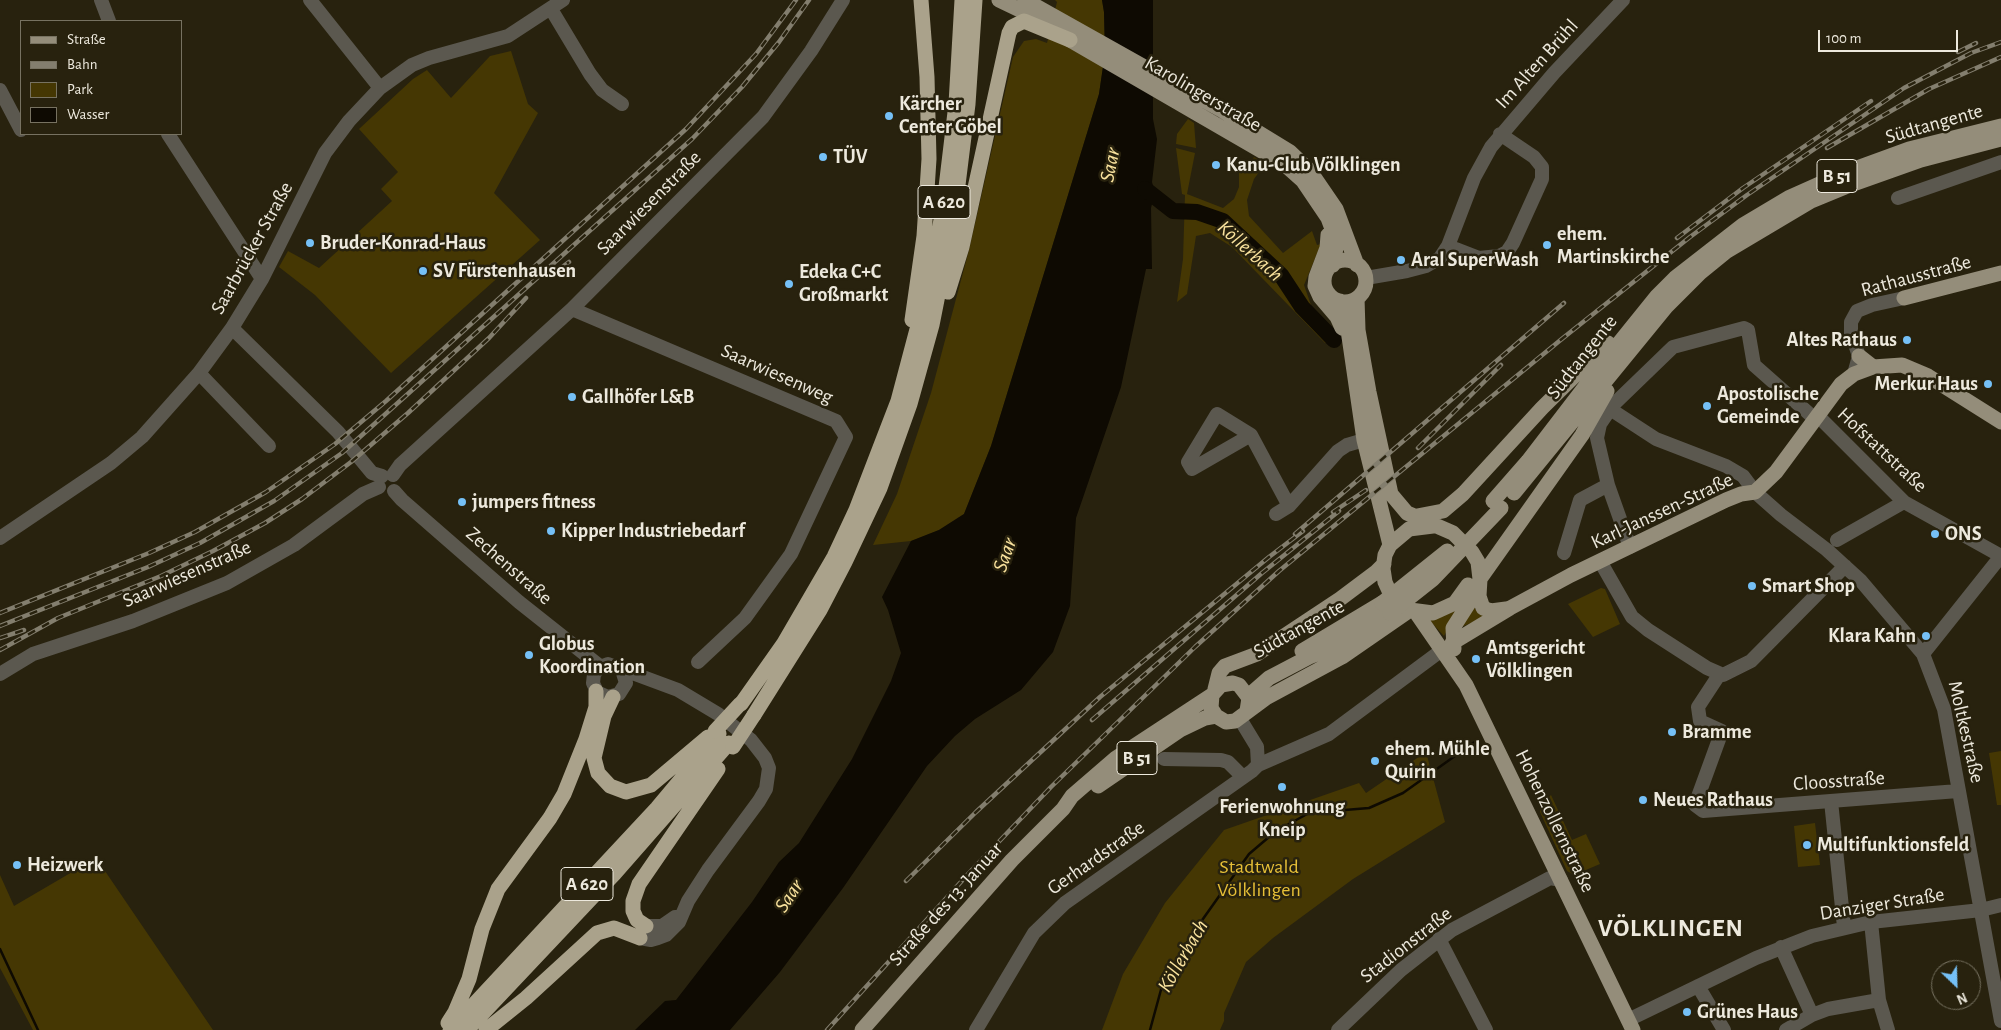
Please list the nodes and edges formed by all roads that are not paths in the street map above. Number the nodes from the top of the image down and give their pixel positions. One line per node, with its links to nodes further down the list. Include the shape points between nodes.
1 (101, 0): 12 (street)
2 (310, 0): 15 (street)
3 (563, 0): 11 (street, Saarbrücker Straße)
4 (843, 0): 38 (street, Saarwiesenstraße, via 763,117)
5 (921, 0): 48 (highway, via 929,122 927,199)
6 (962, 0): 48 (highway, A 620, via 956,104 944,204 927,294)
7 (975, 0): 46 (highway, A 620, via 963,156 940,290)
8 (999, 0): 13 (main road, Karolingerstraße)
9 (1024, 0): 13 (main road, Karolingerstraße)
10 (1623, 0): 21 (street, Im Alten Brühl)
11 (551, 9): 15 (street, Saarbrücker Straße, via 508,36 412,65); 17 (street, via 590,74 602,90)
12 (109, 20)
13 (1047, 22): 14 (highway); 29 (main road, Karolingerstraße, via 1223,111 1290,152 1310,171 1339,215); 46 (highway, via 1024,21 1012,27 1009,34 962,247 934,338)
14 (1070, 40): 27 (main road, Karolingerstraße, via 1284,164 1303,182)
15 (380, 88): 34 (street, Saarbrücker Straße, via 325,152)
16 (0, 90): 20 (street)
17 (622, 104)
18 (2001, 116): 24 (main road, via 1945,132)
19 (2001, 126): 24 (main road, Südtangente / B 51)
20 (20, 128)
21 (1500, 134): 28 (street, Im Alten Brühl, via 1474,178); 28 (street, Im Alten Brühl, via 1542,167 1542,179 1513,243 1498,256 1480,258)
22 (169, 135): 34 (street)
23 (2001, 139): 31 (main road, Südtangente / B 51, via 1887,170 1812,201)
24 (1909, 149): 31 (main road, Südtangente / B 51, via 1790,197 1742,225)
25 (2001, 162): 26 (street)
26 (1898, 198)
27 (1324, 213): 30 (main road, Karolingerstraße, via 1336,237); 41 (main road, via 1328,243 1315,286)
28 (1448, 246): 33 (street, Im Alten Brühl, via 1440,258 1426,266)
29 (1357, 264): 30 (main road, via 1346,261); 33 (main road)
30 (1333, 265): 37 (main road, via 1326,273 1325,284 1331,296)
31 (1696, 269): 39 (main road, Südtangente / B 51, via 1675,278); 42 (main road, Südtangente / B 51)
32 (2001, 273): 36 (main road, Rathausstraße)
33 (1366, 278): 35 (main road, via 1364,290)
34 (262, 279): 40 (street, Saarbrücker Straße)
35 (1357, 298): 37 (main road, via 1350,302); 62 (main road, via 1358,330 1368,392 1391,494 1401,508)
36 (1904, 298): 43 (street, Rathausstraße, via 1872,305 1858,312 1851,322 1851,333)
37 (1340, 301): 41 (main road)
38 (572, 309): 55 (street, Saarwiesenstraße); 80 (street, Saarwiesenweg, via 836,422 846,437 791,554 745,618)
39 (1635, 322): 59 (main road, Südtangente / B 51); 62 (main road, via 1566,384 1463,494 1443,511)
40 (232, 328): 45 (street, Saarbrücker Straße); 55 (street, via 338,432 372,473)
41 (1349, 335): 53 (main road)
42 (1634, 345): 59 (main road, Südtangente / B 51, via 1543,460); 74 (main road, via 1582,435)
43 (1859, 356): 44 (main road); 47 (street)
44 (1873, 367): 47 (main road, Karl-Janssen-Straße); 51 (main road, Karl-Janssen-Straße, via 1902,365 1928,376)
45 (199, 373): 54 (street); 64 (street, Saarbrücker Straße, via 142,437)
46 (919, 374): 91 (highway, A 620, via 880,488 820,610 769,689)
47 (1854, 374): 50 (main road, Karl-Janssen-Straße, via 1841,384)
48 (898, 400): 91 (highway, A 620, via 856,510 834,557 804,612 751,691)
49 (1610, 409): 50 (street, Hofstattstraße, via 1673,347 1744,328 1748,330 1754,364); 56 (street, via 1600,424 1597,438); 57 (street, Moltkestraße, via 1656,439 1726,466 1743,476)
50 (1815, 417): 57 (main road, Karl-Janssen-Straße, via 1776,472); 58 (street, Hofstattstraße)
51 (2001, 422)
52 (1251, 435): 60 (street)
53 (1364, 440): 60 (street, via 1338,451); 67 (main road)
54 (269, 446)
55 (385, 479): 81 (street, Zechenstraße, via 398,483 394,491 402,500 518,602); 84 (street, Saarwiesenstraße, via 294,545 228,583 133,621 33,654)
56 (1608, 485): 68 (street); 69 (street, via 1580,500)
57 (1755, 492): 68 (main road, Karl-Janssen-Straße, via 1732,498); 73 (street, Moltkestraße)
58 (1904, 502): 65 (street); 70 (street, Hofstattstraße)
59 (1497, 504): 75 (main road, Südtangente / B 51, bridge, via 1433,579)
60 (1289, 506): 61 (street)
61 (1276, 514)
62 (1413, 516): 63 (main road)
63 (1444, 528): 66 (main road); 67 (main road, via 1429,525 1413,528)
64 (0, 538)
65 (1837, 540)
66 (1463, 543): 74 (main road, via 1476,557); 77 (main road, via 1471,567 1465,592 1442,611)
67 (1390, 545): 72 (main road)
68 (1630, 547): 71 (main road, Karl-Janssen-Straße)
69 (1564, 552)
70 (2001, 556): 79 (street)
71 (1600, 561): 76 (main road, Karl-Janssen-Straße); 83 (street, via 1632,617)
72 (1384, 564): 77 (main road, via 1384,578 1390,593); 89 (main road, via 1340,599 1257,654 1225,666 1219,673)
73 (1845, 566): 79 (street, Moltkestraße); 83 (street, via 1751,661)
74 (1480, 579): 76 (main road, via 1479,600 1483,608 1496,611); 78 (main road, via 1474,595)
75 (1386, 608): 86 (main road, Südtangente / B 51); 92 (main road, Südtangente / B 51, via 1339,645 1268,678 1253,692)
76 (1510, 608): 78 (main road, Karl-Janssen-Straße)
77 (1412, 611): 78 (main road, Hohenzollernstraße); 92 (main road, via 1342,657)
78 (1443, 644): 95 (street, Karl-Janssen-Straße, via 1329,734); 102 (main road, Hohenzollernstraße)
79 (1923, 654): 99 (street, Moltkestraße, via 1944,709)
80 (698, 662)
81 (601, 666): 82 (street, via 613,665); 88 (street, via 593,678)
82 (622, 670): 85 (street); 87 (street)
83 (1718, 672): 100 (street, Cloosstraße, via 1698,707 1700,721 1722,731 1695,805 1703,811 1712,811)
84 (0, 674)
85 (650, 680): 87 (street); 107 (street, via 678,690 718,714 758,748 769,768 766,790 708,870 679,922 666,934 651,940)
86 (1239, 685): 89 (main road, via 1226,683); 92 (main road, via 1247,694)
87 (625, 686): 90 (street)
88 (596, 690): 90 (street, via 604,696); 115 (highway, via 596,707 564,794 498,889 482,929 469,979 455,1012)
89 (1213, 692): 93 (main road, via 1211,708); 101 (main road, Straße des 13. Januar, via 1116,758 1072,796)
90 (613, 697): 94 (highway, via 604,716 594,758 598,773 610,786 626,792 651,785)
91 (747, 709): 94 (highway, A 620, bridge)
92 (1246, 710): 93 (main road, via 1226,722); 97 (street, via 1257,747)
93 (1216, 716): 101 (main road, Straße des 13. Januar / B 51, via 1180,730)
94 (724, 739): 107 (highway, via 639,884 633,911); 116 (highway, A 620); 117 (highway, A 620, via 615,873)
95 (1277, 758): 97 (street, Gerhardstraße)
96 (1164, 759): 98 (street, via 1221,760 1228,762)
97 (1258, 764): 98 (street, Gerhardstraße)
98 (1243, 777): 120 (street, Gerhardstraße, via 1048,917 1034,933)
99 (1958, 791): 100 (street, Cloosstraße); 104 (street, Moltkestraße)
100 (1831, 801): 106 (street)
101 (1063, 809): 119 (main road, Straße des 13. Januar, via 1012,860)
102 (1561, 880): 108 (street, Stadionstraße, via 1550,878); 114 (main road, Hohenzollernstraße)
103 (2001, 905): 104 (street, Danziger Straße)
104 (1981, 910): 105 (street, Danziger Straße); 113 (street, Moltkestraße)
105 (1871, 922): 106 (street, Danziger Straße); 111 (street)
106 (1844, 927): 109 (street, Danziger Straße)
107 (643, 932): 118 (highway, via 614,928 597,933)
108 (1439, 939): 121 (street, Stadionstraße); 122 (street)
109 (1781, 947): 110 (street, Danziger Straße); 112 (street)
110 (1698, 986): 114 (street, Danziger Straße); 123 (street)
111 (1879, 1000): 112 (street, via 1847,1004); 125 (street)
112 (1812, 1015): 124 (street)
113 (2001, 1022)
114 (1630, 1025)
115 (442, 1030)
116 (450, 1030)
117 (467, 1030)
118 (486, 1030)
119 (862, 1030)
120 (976, 1030)
121 (1338, 1030)
122 (1486, 1030)
123 (1724, 1030)
124 (1786, 1030)
125 (1888, 1030)

